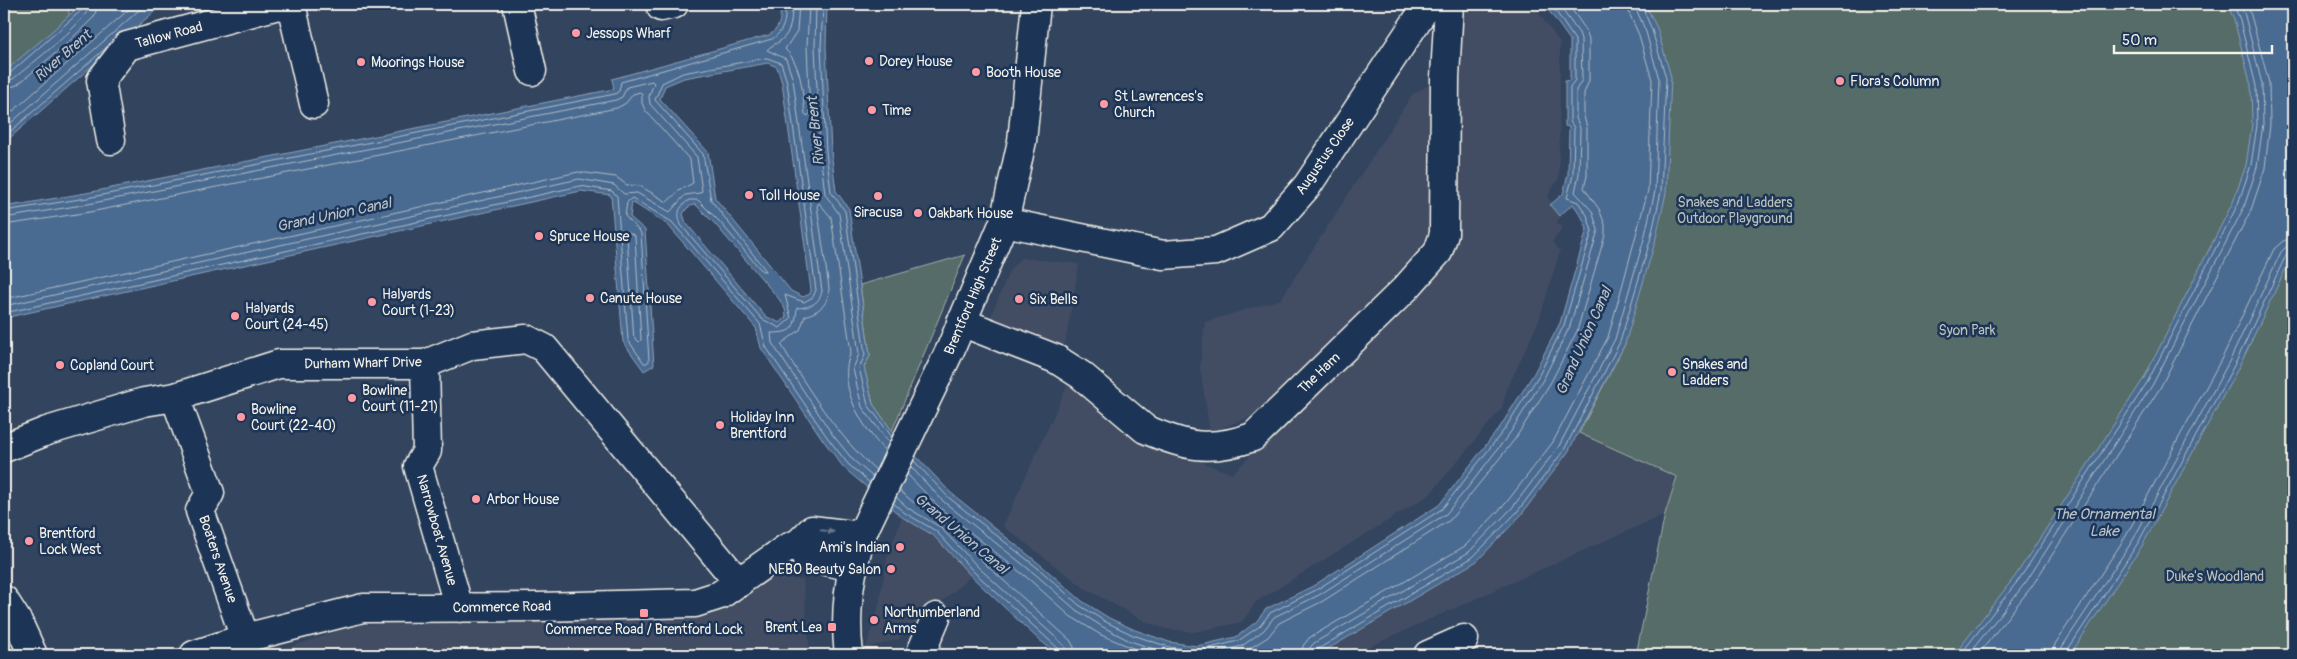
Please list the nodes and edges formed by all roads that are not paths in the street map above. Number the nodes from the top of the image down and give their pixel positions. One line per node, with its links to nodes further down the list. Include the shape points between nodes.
1 (282, 4): 9 (street, Tallow Road, via 127,46 101,80)
2 (291, 4): 8 (street)
3 (517, 4): 7 (street)
4 (1036, 4): 10 (street, Brentford High Street, via 1022,141)
5 (1428, 4): 10 (street, Augustus Close, via 1307,186 1271,227 1216,251 1163,255)
6 (1449, 4): 11 (street, The Ham, via 1444,234 1438,252 1406,288 1253,436 1212,447 1186,444 1155,433 1145,429 1081,375 1056,359)
7 (532, 71)
8 (314, 104)
9 (111, 140)
10 (1004, 222): 11 (street, Brentford High Street)
11 (962, 322): 15 (street, Brentford High Street)
12 (425, 364): 13 (street, Durham Wharf Drive, via 280,364); 18 (street, Durham Wharf Drive, via 472,345 526,339 544,348); 20 (street, Narrowboat Avenue, via 427,451 418,466)
13 (175, 397): 14 (street, Durham Wharf Drive, via 144,402 47,431); 22 (street, Boaters Avenue, via 210,493 200,511)
14 (4, 448)
15 (866, 526): 16 (street, Commerce Road, one-way to 15, via 812,530); 17 (street, Brentford High Street)
16 (799, 543): 17 (street, via 805,556); 18 (street, Commerce Road)
17 (852, 567): 26 (street, Brentford High Street, via 847,596)
18 (739, 583): 20 (street, Commerce Road, via 720,595 695,604)
19 (4, 600): 24 (street)
20 (459, 608): 22 (street, Commerce Road, via 363,608)
21 (936, 617): 27 (street)
22 (245, 638): 25 (street, Commerce Road)
23 (1464, 639): 28 (street)
24 (33, 655)
25 (194, 655)
26 (849, 655)
27 (920, 655)
28 (1428, 655)

